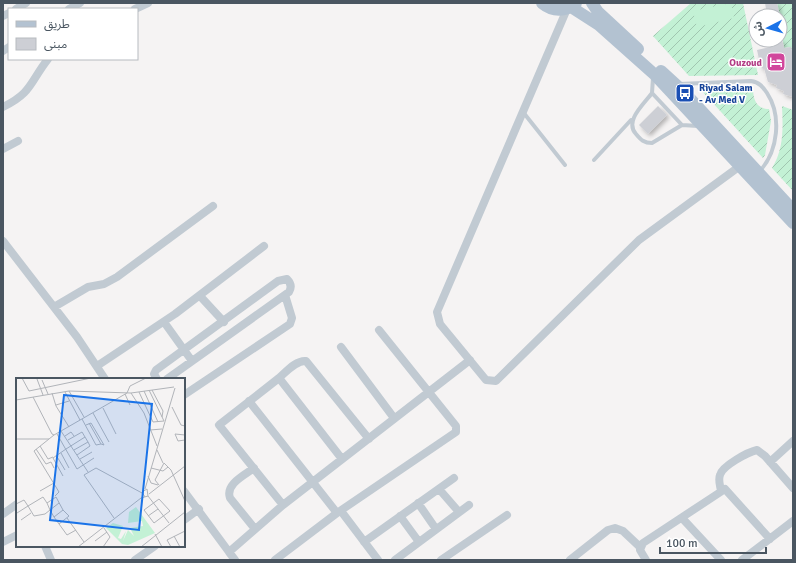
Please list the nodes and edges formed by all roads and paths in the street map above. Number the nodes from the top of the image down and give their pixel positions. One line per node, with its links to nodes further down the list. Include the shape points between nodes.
1 (80, 3): 6 (street)
2 (148, 3): 7 (street)
3 (542, 3): 5 (main road, via 557,10)
4 (592, 3): 10 (main road, via 598,12)
5 (571, 6): 9 (main road, via 599,25); 13 (street)
6 (71, 8)
7 (137, 8)
8 (47, 60): 12 (street, via 24,95)
9 (654, 74): 11 (lane); 16 (main road)
10 (676, 84): 22 (main road); 22 (lane, via 751,80 763,87 775,108 776,126 772,152)
11 (652, 93): 14 (lane); 15 (lane)
12 (3, 107)
13 (523, 111): 20 (lane); 36 (street, via 437,312 440,324)
14 (633, 118): 15 (lane, via 633,131 646,143 652,143); 19 (lane)
15 (682, 125): 16 (lane)
16 (703, 126): 21 (main road)
17 (18, 141): 18 (street)
18 (3, 149)
19 (594, 160)
20 (565, 165)
21 (740, 166): 25 (main road); 36 (street, via 639,240 496,381 486,380)
22 (758, 173): 24 (main road)
23 (213, 206): 30 (street, via 116,277 104,284 88,287)
24 (793, 210)
25 (793, 223)
26 (3, 240): 30 (street)
27 (264, 246): 29 (street)
28 (285, 294): 32 (street, via 291,289 287,279 278,282); 37 (street); 44 (street, via 292,318 290,324)
29 (200, 296): 31 (street); 32 (street)
30 (54, 307): 38 (street)
31 (164, 322): 35 (street); 38 (street)
32 (224, 322): 35 (street)
33 (379, 330): 43 (street)
34 (341, 347): 46 (street)
35 (184, 350): 37 (street); 40 (street, via 156,370 154,374)
36 (470, 360): 43 (street)
37 (192, 361): 41 (street)
38 (97, 366): 39 (street)
39 (104, 378)
40 (156, 378)
41 (168, 378)
42 (279, 378): 45 (street); 47 (street, via 302,360 306,361); 49 (street)
43 (429, 393): 46 (street); 63 (street, via 456,426 456,432)
44 (185, 394)
45 (249, 401): 51 (street, via 219,425); 53 (street)
46 (394, 418): 47 (street)
47 (369, 440): 49 (street)
48 (793, 441): 50 (street)
49 (342, 459): 53 (street)
50 (770, 462): 54 (street); 56 (street, via 758,451 746,454 720,472)
51 (254, 468): 60 (street); 71 (street, via 231,486 228,493)
52 (454, 478): 55 (street)
53 (314, 481): 60 (street); 63 (street)
54 (793, 488)
55 (439, 489): 58 (street); 64 (street)
56 (721, 491): 68 (street); 74 (street, via 728,491)
57 (185, 492): 62 (street)
58 (418, 504): 67 (street); 72 (street)
59 (16, 505): 65 (street)
60 (283, 505): 71 (street)
61 (469, 505): 64 (street)
62 (198, 509): 69 (street); 81 (street)
63 (339, 512): 76 (street); 85 (street)
64 (459, 512): 72 (street)
65 (3, 514)
66 (507, 515): 88 (street)
67 (400, 516): 76 (street); 77 (street)
68 (682, 518): 80 (street, via 645,541); 91 (street)
69 (185, 519)
70 (793, 522): 74 (street)
71 (256, 529): 81 (street)
72 (436, 529): 77 (street)
73 (16, 536): 75 (street)
74 (770, 539): 92 (street)
75 (3, 542)
76 (364, 542): 86 (street)
77 (419, 542): 87 (street)
78 (45, 547): 82 (street)
79 (154, 547): 83 (street)
80 (640, 547): 89 (street, via 623,531 615,528 608,530); 90 (street)
81 (229, 552): 84 (street)
82 (51, 560)
83 (135, 560)
84 (235, 560)
85 (275, 560)
86 (378, 560)
87 (395, 560)
88 (441, 560)
89 (570, 560)
90 (646, 560)
91 (720, 560)
92 (742, 560)

